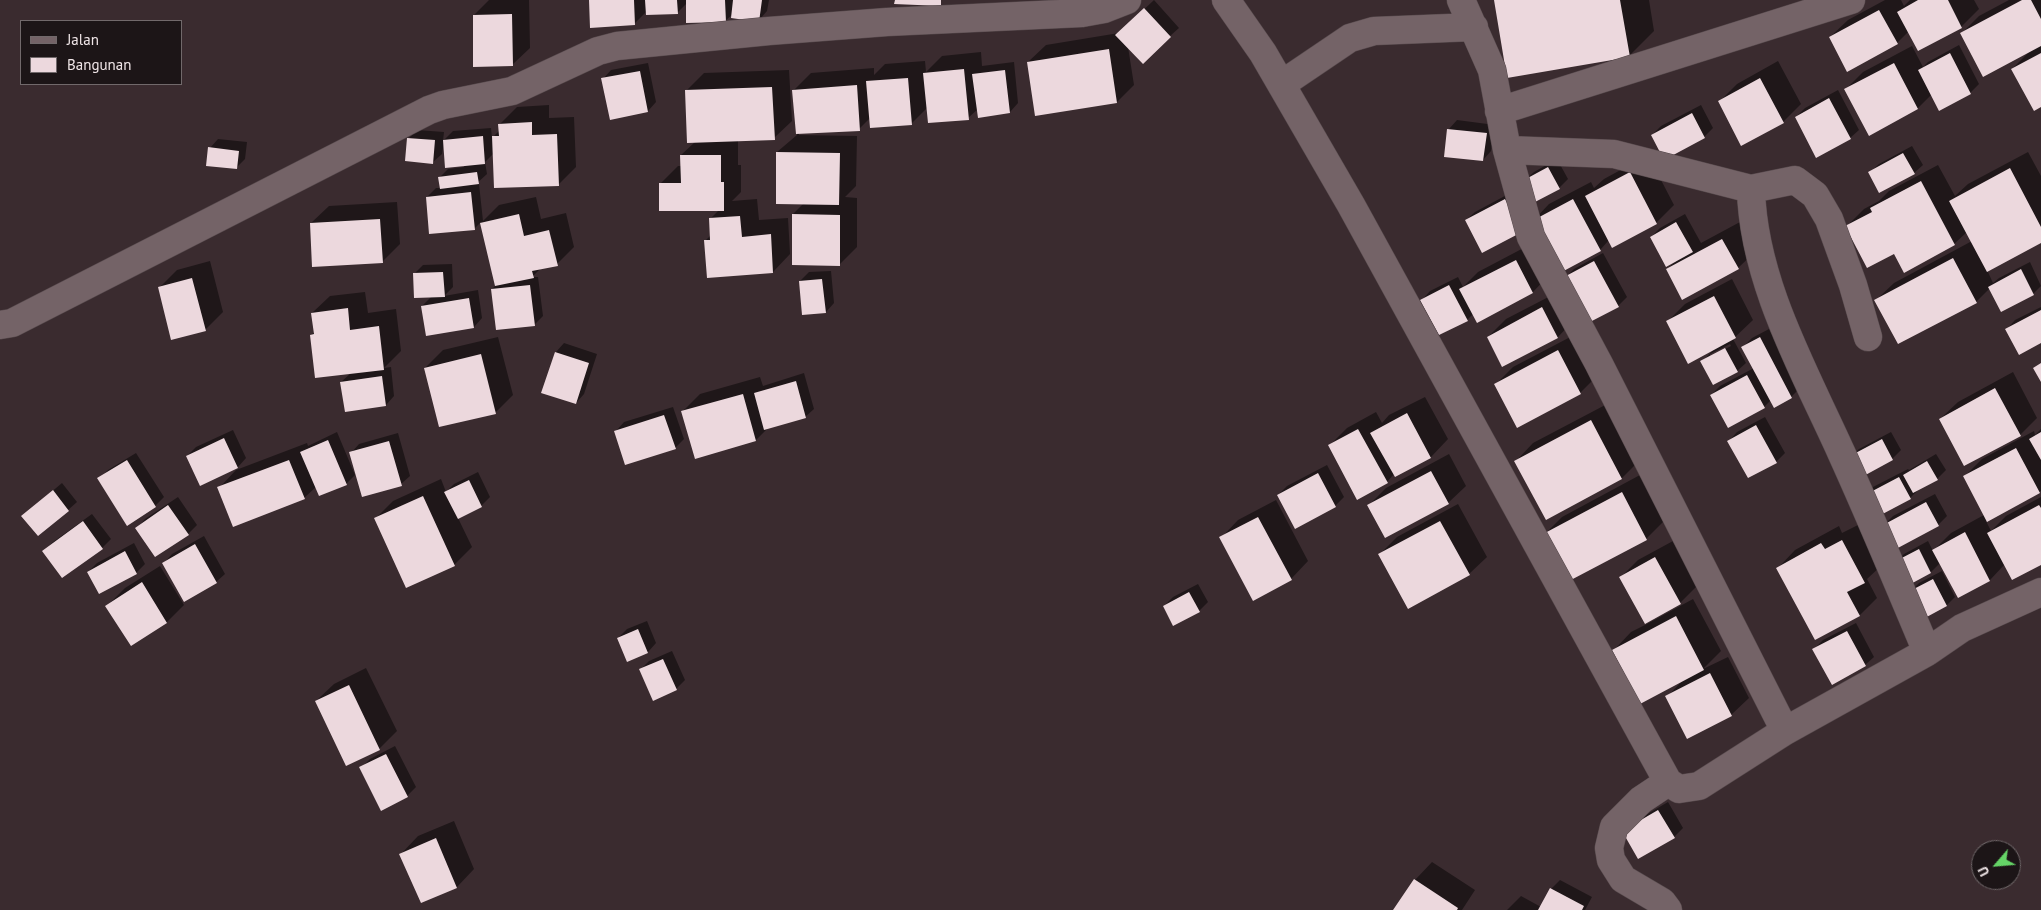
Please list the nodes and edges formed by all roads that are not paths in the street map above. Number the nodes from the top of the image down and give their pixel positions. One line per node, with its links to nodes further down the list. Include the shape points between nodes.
1 (1127, 0): 10 (street, via 1082,13 769,31 617,46 598,51 512,91 429,110 12,323)
2 (1226, 0): 6 (street, via 1263,52)
3 (1461, 0): 5 (street)
4 (1851, 0): 7 (street)
5 (1474, 27): 6 (street, via 1374,30 1350,38); 7 (street, via 1492,70)
6 (1291, 78): 15 (street, via 1394,282)
7 (1499, 111): 8 (street)
8 (1507, 150): 9 (street, via 1614,154); 14 (street, via 1530,238 1599,364)
9 (1752, 189): 11 (street, via 1795,180 1816,195 1853,284); 13 (street, via 1757,243 1782,323 1875,525)
10 (0, 325)
11 (1868, 337)
12 (2041, 592): 13 (street, via 1962,628)
13 (1927, 652): 14 (street)
14 (1785, 731): 15 (street, via 1699,786 1679,789)
15 (1668, 782): 16 (street, via 1641,800 1614,827 1609,848 1611,860 1623,879 1662,902)
16 (1668, 910)

